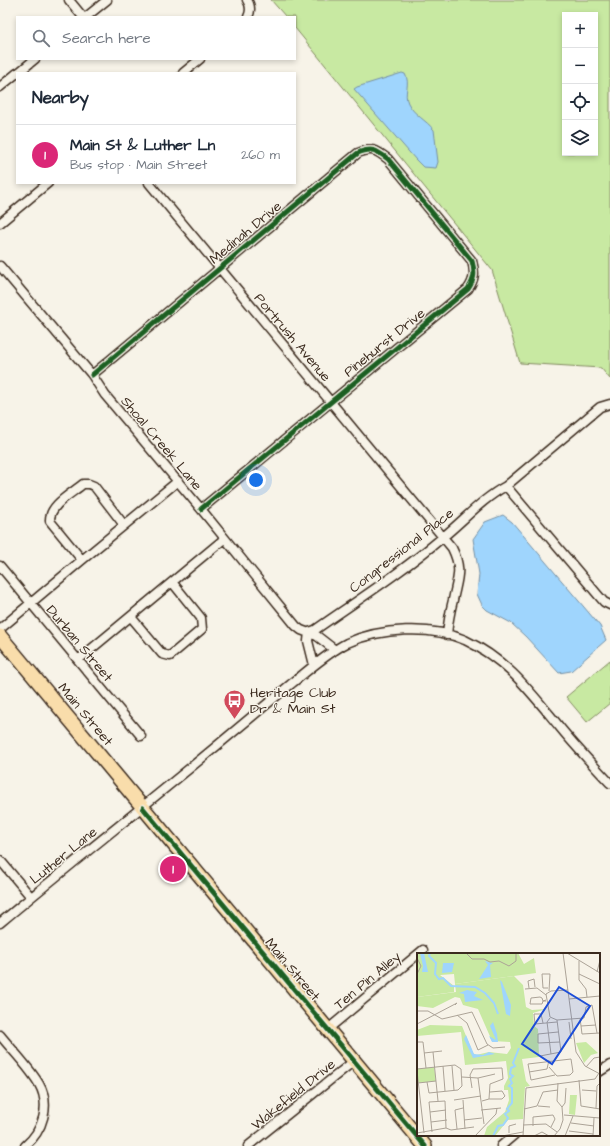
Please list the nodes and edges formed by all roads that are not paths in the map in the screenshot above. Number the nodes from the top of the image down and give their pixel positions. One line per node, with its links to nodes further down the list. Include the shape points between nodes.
1 (70, 0): 4 (street)
2 (107, 0): 5 (street)
3 (247, 0): 6 (street, via 250,5)
4 (82, 16)
5 (87, 16)
6 (248, 16)
7 (34, 60): 9 (street)
8 (199, 60): 10 (street)
9 (18, 72)
10 (183, 72)
11 (16, 74): 12 (street)
12 (0, 87)
13 (47, 184): 16 (street)
14 (151, 184): 18 (street, Portrush Avenue)
15 (428, 207): 18 (street, Medinah Drive, via 388,158 377,150 367,149 358,153); 20 (street, Pinehurst Drive, via 472,261 475,272 472,283 468,289)
16 (0, 223)
17 (0, 266): 19 (street, Shoal Creek Lane)
18 (221, 268): 19 (street, Medinah Drive); 20 (street, Portrush Avenue)
19 (92, 375): 22 (street, Shoal Creek Lane, via 105,395)
20 (332, 401): 24 (street, Pinehurst Drive); 26 (street, Portrush Avenue)
21 (610, 404): 23 (street, Congressional Place, via 600,407)
22 (178, 481): 24 (street, Shoal Creek Lane); 25 (street)
23 (506, 486): 26 (street, Congressional Place, via 495,492); 32 (street, via 604,602)
24 (201, 509): 27 (street, Shoal Creek Lane)
25 (124, 524): 28 (street); 28 (street, via 94,486 89,484 83,484 59,504 50,514 50,521)
26 (444, 537): 35 (street, Congressional Place); 36 (street, Portrush Avenue, via 458,561 459,580)
27 (224, 539): 30 (street); 35 (street, Shoal Creek Lane, via 296,626)
28 (82, 560): 31 (street)
29 (0, 566): 31 (street, Durban Street)
30 (172, 582): 33 (street); 33 (street, via 201,618 202,630 170,656 162,654)
31 (31, 604): 34 (street); 39 (street, Durban Street)
32 (610, 605)
33 (131, 617): 39 (street)
34 (0, 629)
35 (309, 632): 38 (street, Shoal Creek Lane); 40 (street, via 308,641)
36 (447, 635): 38 (street, Luther Lane, via 424,631 390,631 371,634); 42 (street, Luther Lane, via 480,648 511,670)
37 (0, 636): 43 (main road, Main Street)
38 (335, 650): 40 (street, Luther Lane)
39 (78, 660): 41 (street, Durban Street)
40 (314, 665): 43 (street, Luther Lane)
41 (141, 736)
42 (610, 783)
43 (143, 808): 45 (street, Luther Lane); 50 (main road, Main Street)
44 (0, 860): 45 (street)
45 (31, 897): 46 (street, Luther Lane)
46 (0, 923)
47 (423, 950): 48 (street, Ten Pin Alley)
48 (419, 953)
49 (417, 955): 50 (street, Ten Pin Alley)
50 (328, 1029): 52 (main road, Main Street)
51 (0, 1035): 56 (street, via 40,1085 46,1105 42,1126)
52 (354, 1061): 57 (street, Wakefield Drive); 58 (main road, Main Street)
53 (610, 1066): 54 (street)
54 (600, 1071)
55 (513, 1136): 59 (street)
56 (25, 1146)
57 (248, 1146)
58 (425, 1146)
59 (501, 1146)

